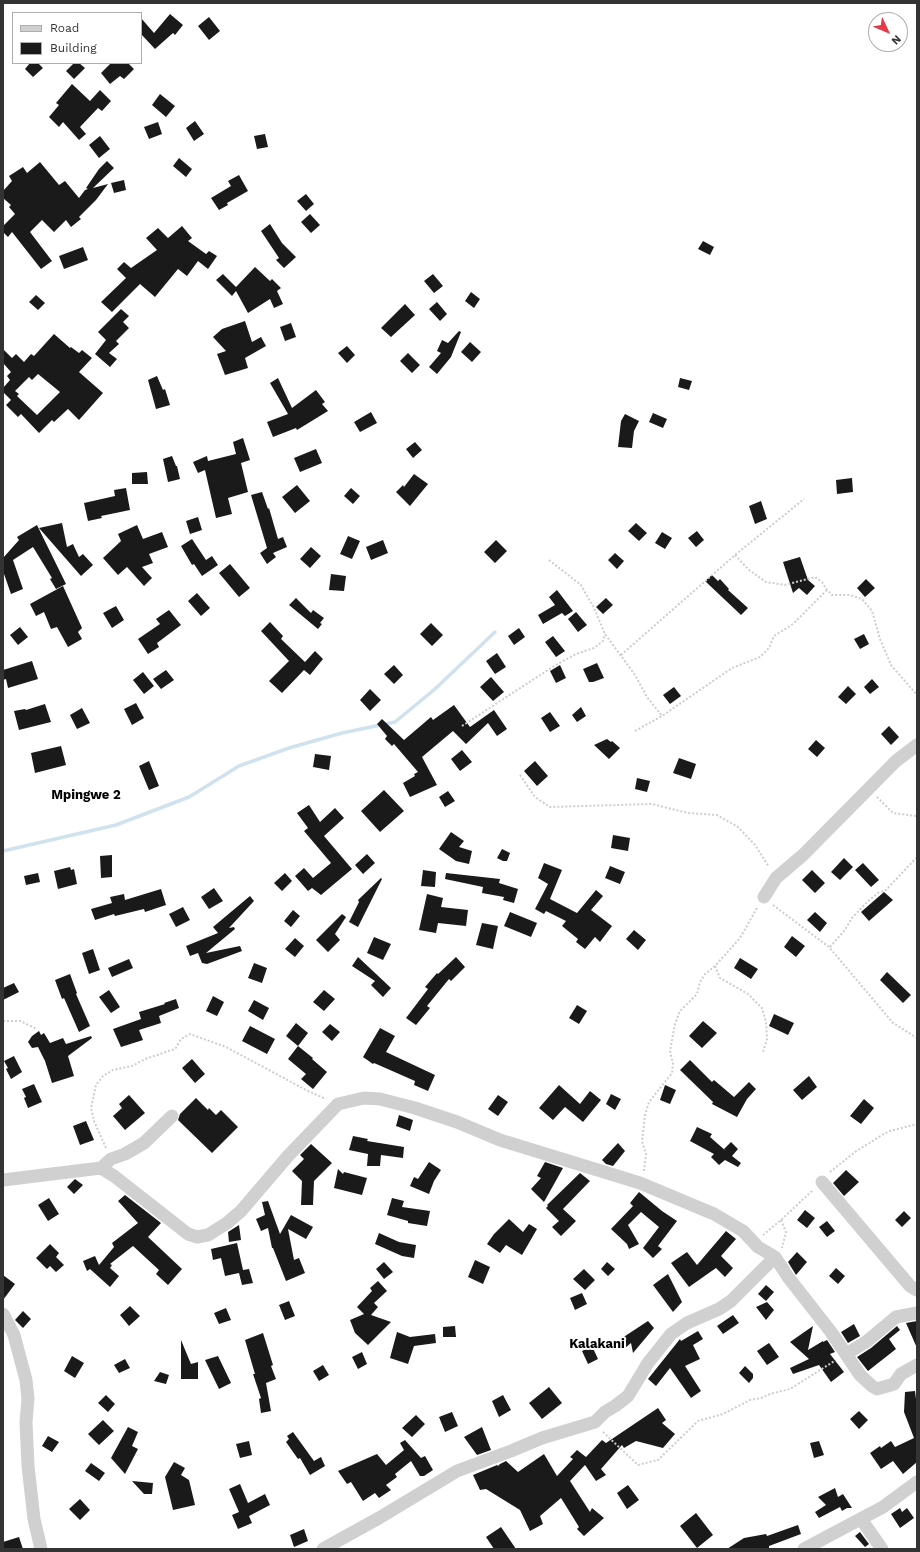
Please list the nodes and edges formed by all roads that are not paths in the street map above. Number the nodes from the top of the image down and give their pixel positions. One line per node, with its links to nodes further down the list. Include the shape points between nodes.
1 (917, 745): 2 (street, via 896,761 803,855 776,878)
2 (764, 897)
3 (172, 1116): 4 (street, via 136,1149)
4 (106, 1164): 5 (street); 7 (street, via 114,1176 188,1234 197,1237 208,1235 241,1211 288,1156 338,1104 364,1098 380,1099 416,1108 500,1140 640,1183 732,1223 754,1244)
5 (3, 1180)
6 (822, 1182): 8 (street, via 910,1286)
7 (775, 1257): 11 (street); 16 (street, via 731,1301 671,1334 648,1363 628,1396 595,1422 542,1438 457,1470)
8 (917, 1290)
9 (917, 1313): 11 (street, via 896,1317 866,1342)
10 (3, 1314): 15 (street, via 14,1335 26,1380 28,1466 34,1519)
11 (846, 1354): 12 (street, via 860,1375 877,1389 894,1384 901,1374)
12 (917, 1366)
13 (917, 1482): 14 (street, via 883,1508)
14 (861, 1519): 17 (street); 18 (street)
15 (41, 1549)
16 (323, 1549)
17 (806, 1549)
18 (882, 1549)

